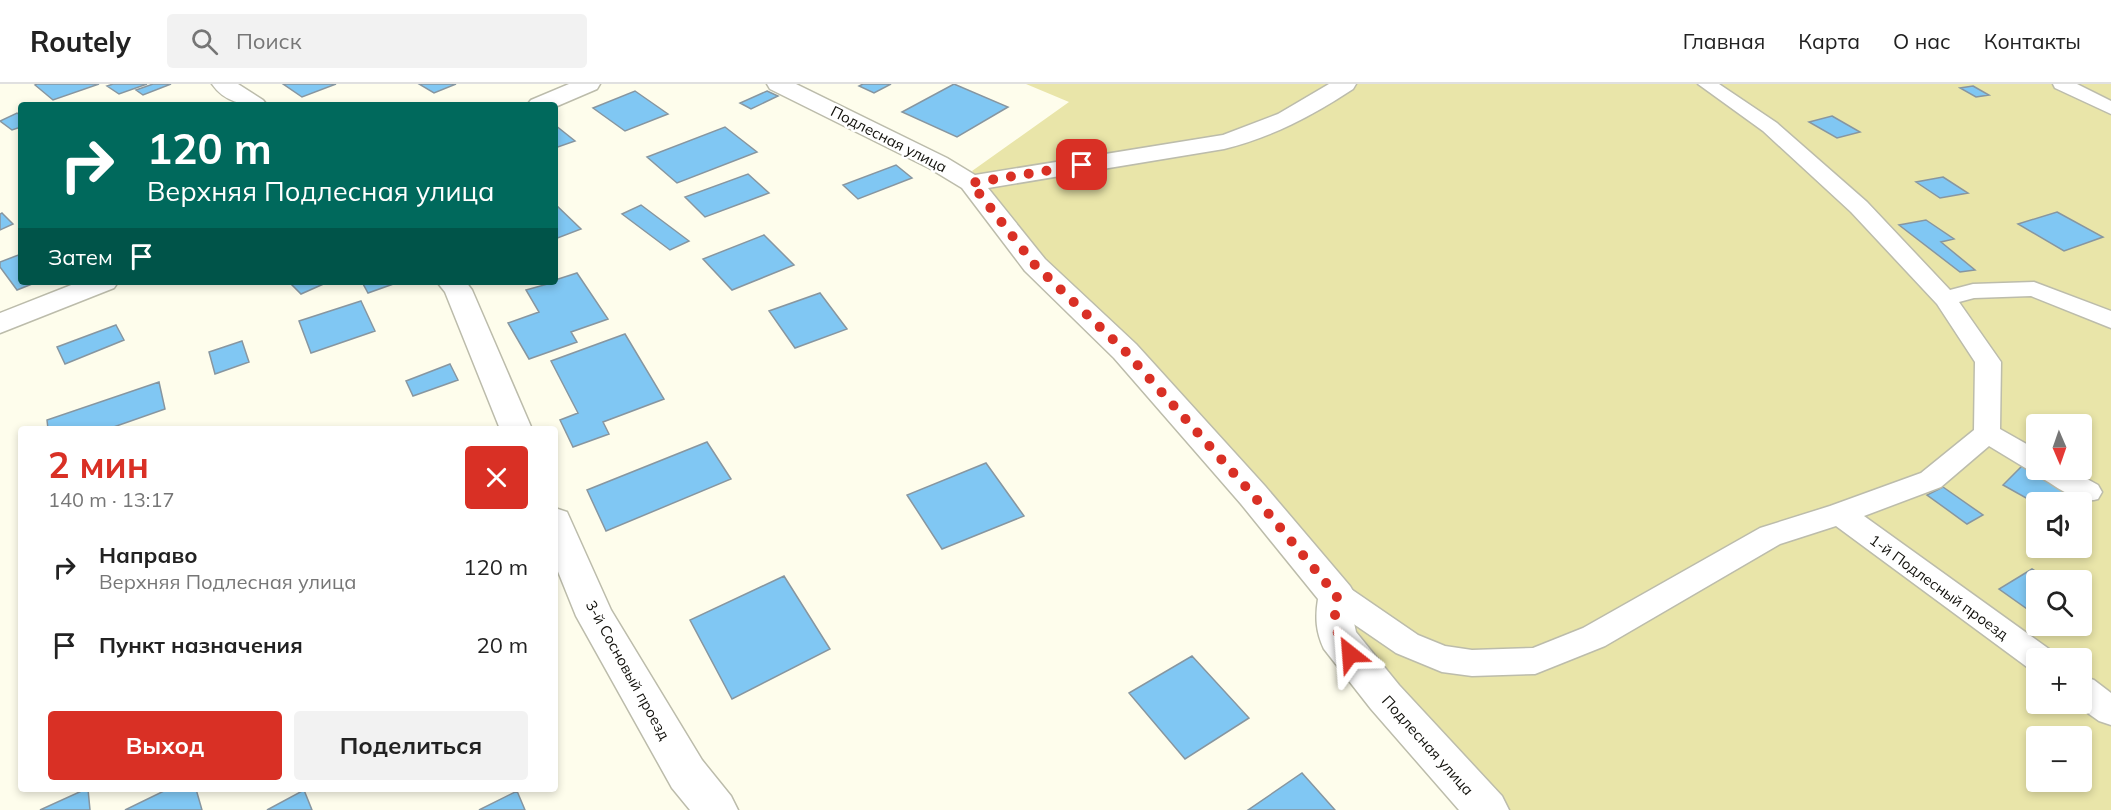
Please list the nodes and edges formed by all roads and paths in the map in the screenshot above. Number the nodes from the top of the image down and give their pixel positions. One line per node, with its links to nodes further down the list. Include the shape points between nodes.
1 (223, 84): 7 (street)
2 (589, 84): 8 (street)
3 (778, 84): 10 (street, Подлесная улица)
4 (1345, 84): 10 (street, via 1249,136)
5 (1707, 84): 13 (lane, via 1770,127 1859,207)
6 (2062, 84): 9 (lane)
7 (250, 102)
8 (545, 102)
9 (2111, 108)
10 (971, 183): 23 (street, Подлесная улица, via 1035,265 1125,351)
11 (97, 285): 15 (street)
12 (454, 285): 16 (street)
13 (1945, 299): 14 (lane, via 1973,291 2034,289); 17 (lane, via 1988,362)
14 (2111, 320)
15 (0, 324)
16 (515, 426)
17 (1987, 433): 18 (lane); 21 (lane, via 1931,480)
18 (2026, 456)
19 (2067, 480): 20 (lane)
20 (2088, 492)
21 (1840, 514): 23 (lane, via 1770,536 1594,637 1535,662 1442,660 1407,644); 24 (lane, 1-й Подлесный проезд)
22 (558, 528): 27 (street, 3-й Сосновый проезд, via 595,616 687,774)
23 (1337, 596): 28 (street, Подлесная улица, via 1334,618 1338,638 1385,697)
24 (2026, 649)
25 (2092, 697): 26 (lane)
26 (2111, 711)
27 (716, 810)
28 (1487, 810)

